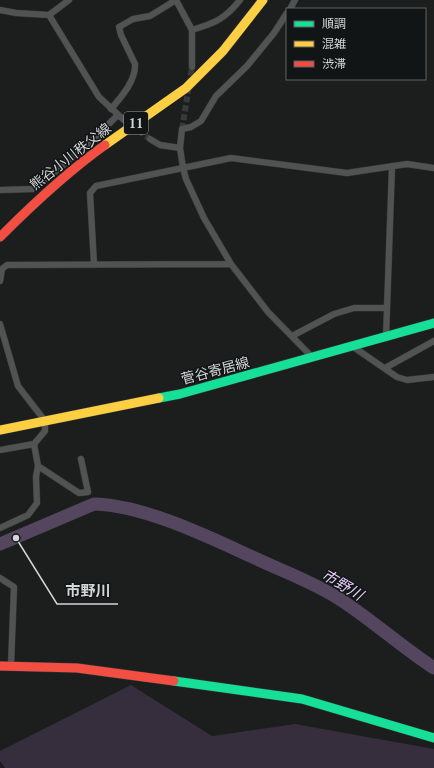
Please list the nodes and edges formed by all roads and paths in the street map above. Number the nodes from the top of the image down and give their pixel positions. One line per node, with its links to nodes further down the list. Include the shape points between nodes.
1 (69, 0): 6 (street)
2 (176, 0): 8 (street); 10 (street, via 150,16 119,27 135,69 130,82)
3 (240, 0): 8 (street, via 230,13 216,22)
4 (263, 0): 19 (main road, 熊谷小川秩父線 / 11, via 222,51 186,88 78,164)
5 (0, 10): 6 (street)
6 (49, 15): 10 (street, via 89,82)
7 (286, 15): 14 (street, via 247,66 216,96 201,121 182,129)
8 (192, 30): 9 (street)
9 (192, 67)
10 (111, 109): 11 (street)
11 (118, 116): 12 (street); 18 (street, via 34,189)
12 (124, 120)
13 (150, 140): 14 (street, via 160,145)
14 (180, 148): 16 (street)
15 (392, 166): 16 (street, via 347,173 231,158); 17 (street, via 407,164); 23 (street)
16 (183, 168): 20 (street, via 96,186 92,190 90,197); 21 (street, via 204,218)
17 (434, 168)
18 (0, 190)
19 (0, 237)
20 (94, 264): 21 (street); 22 (street, via 7,265 2,269)
21 (231, 264): 26 (street, via 268,312)
22 (0, 281)
23 (387, 308): 26 (street, via 354,308 334,314); 27 (street)
24 (434, 323): 27 (main road, 菅谷寄居線)
25 (0, 324): 33 (street, via 18,386)
26 (292, 336): 30 (street)
27 (386, 337): 29 (main road, 菅谷寄居線)
28 (434, 341): 31 (street)
29 (352, 346): 30 (main road, 菅谷寄居線); 31 (street)
30 (312, 357): 33 (main road, 菅谷寄居線, via 180,394)
31 (386, 368): 32 (street, via 396,377 407,380)
32 (434, 377)
33 (45, 420): 34 (main road, 菅谷寄居線); 35 (street, via 45,431)
34 (0, 430)
35 (34, 444): 36 (street); 38 (street)
36 (0, 450)
37 (81, 459): 38 (street, via 88,492 79,494)
38 (38, 466): 39 (street, via 38,499 32,511)
39 (0, 528)
40 (0, 578): 41 (street, via 14,587)
41 (11, 665): 42 (main road); 43 (main road, via 77,668 302,699)
42 (0, 666)
43 (434, 738)

